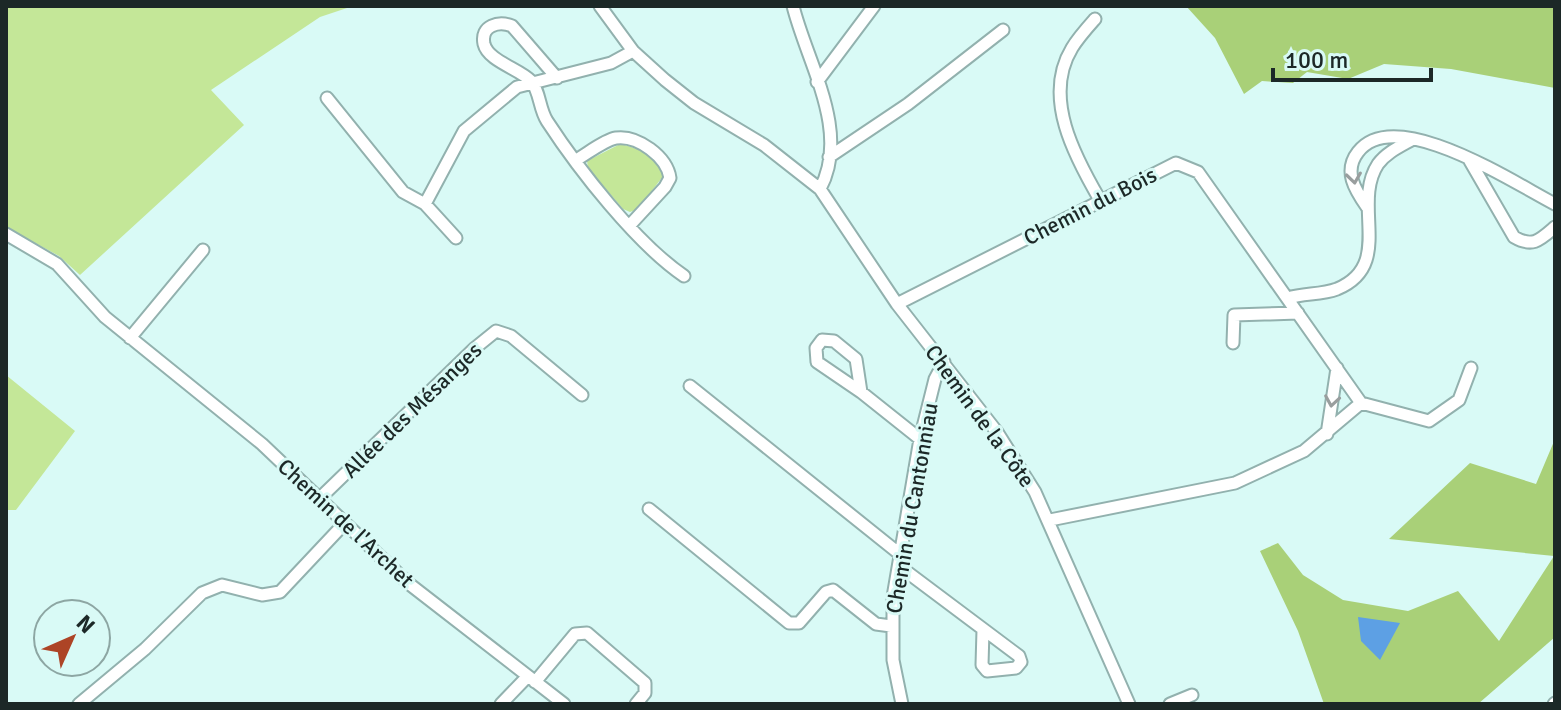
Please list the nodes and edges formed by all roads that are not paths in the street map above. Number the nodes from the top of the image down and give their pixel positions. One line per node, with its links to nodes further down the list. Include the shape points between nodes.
1 (600, 6): 6 (street, Chemin de la Côte)
2 (793, 6): 8 (street)
3 (874, 6): 8 (street)
4 (1095, 19): 16 (street, via 1070,50 1061,102 1065,131)
5 (1003, 30): 12 (street)
6 (633, 51): 7 (street); 15 (street, Chemin de la Côte, via 694,103 764,145)
7 (557, 78): 9 (street); 9 (street, via 512,26 492,25 485,32 489,52)
8 (817, 82): 12 (street, via 827,110)
9 (534, 83): 13 (street, via 544,117); 17 (street, via 517,87 464,131)
10 (327, 98): 17 (street, via 403,192)
11 (1413, 139): 14 (street, via 1437,144); 19 (street, via 1378,165); 19 (street, one-way to 19, via 1375,139 1353,158 1354,188)
12 (829, 157): 15 (street)
13 (576, 160): 20 (street); 20 (street, via 616,138 634,141 662,158 670,178)
14 (1469, 161): 18 (street); 21 (street, via 1514,237 1525,244 1538,242)
15 (820, 189): 27 (street, Chemin de la Côte)
16 (1100, 200): 26 (street, Chemin du Bois, via 1176,163 1198,172); 27 (street, Chemin du Bois)
17 (425, 204): 23 (street)
18 (1555, 204)
19 (1367, 207): 26 (street, via 1372,239 1363,268 1338,289)
20 (630, 225): 25 (street)
21 (1555, 227)
22 (6, 234): 29 (street, Chemin de l'Archet, via 57,264)
23 (456, 238)
24 (203, 250): 29 (street)
25 (684, 276)
26 (1288, 298): 28 (street, Chemin du Bois)
27 (897, 304): 31 (street, Chemin de la Côte)
28 (1298, 313): 30 (street, via 1234,315); 32 (street, Chemin du Bois)
29 (130, 338): 40 (street, Chemin de l'Archet, via 262,444)
30 (1233, 343)
31 (944, 362): 39 (street, Chemin du Cantonniau); 42 (street, Chemin de la Côte, via 997,432)
32 (1337, 368): 37 (street, Chemin du Bois); 38 (street, one-way to 38)
33 (1471, 368): 37 (street, via 1459,400 1429,421)
34 (690, 386): 44 (street)
35 (861, 392): 35 (street, via 856,359 834,341 822,340 816,348 817,362); 39 (street)
36 (582, 395): 40 (street, Allée des Mésanges, via 511,336 496,331)
37 (1361, 403): 38 (street)
38 (1327, 434): 42 (street, via 1304,451 1235,483)
39 (920, 439): 44 (street, Chemin du Cantonniau)
40 (319, 499): 43 (street, Chemin de l'Archet)
41 (649, 509): 45 (street, via 789,623 799,623 833,590 876,624)
42 (1050, 520): 54 (street, Chemin de la Côte)
43 (343, 525): 47 (street, Chemin de l'Archet); 49 (street, via 280,592 262,595 222,585 202,593)
44 (900, 561): 45 (street, Chemin du Cantonniau); 46 (street)
45 (891, 626): 53 (street, Chemin du Cantonniau)
46 (983, 630)
47 (531, 679): 50 (street); 51 (street, Chemin de l'Archet); 52 (street, via 575,634 587,633 645,683)
48 (1192, 695): 55 (street)
49 (79, 704)
50 (501, 704)
51 (564, 704)
52 (636, 704)
53 (902, 704)
54 (1129, 704)
55 (1170, 704)

